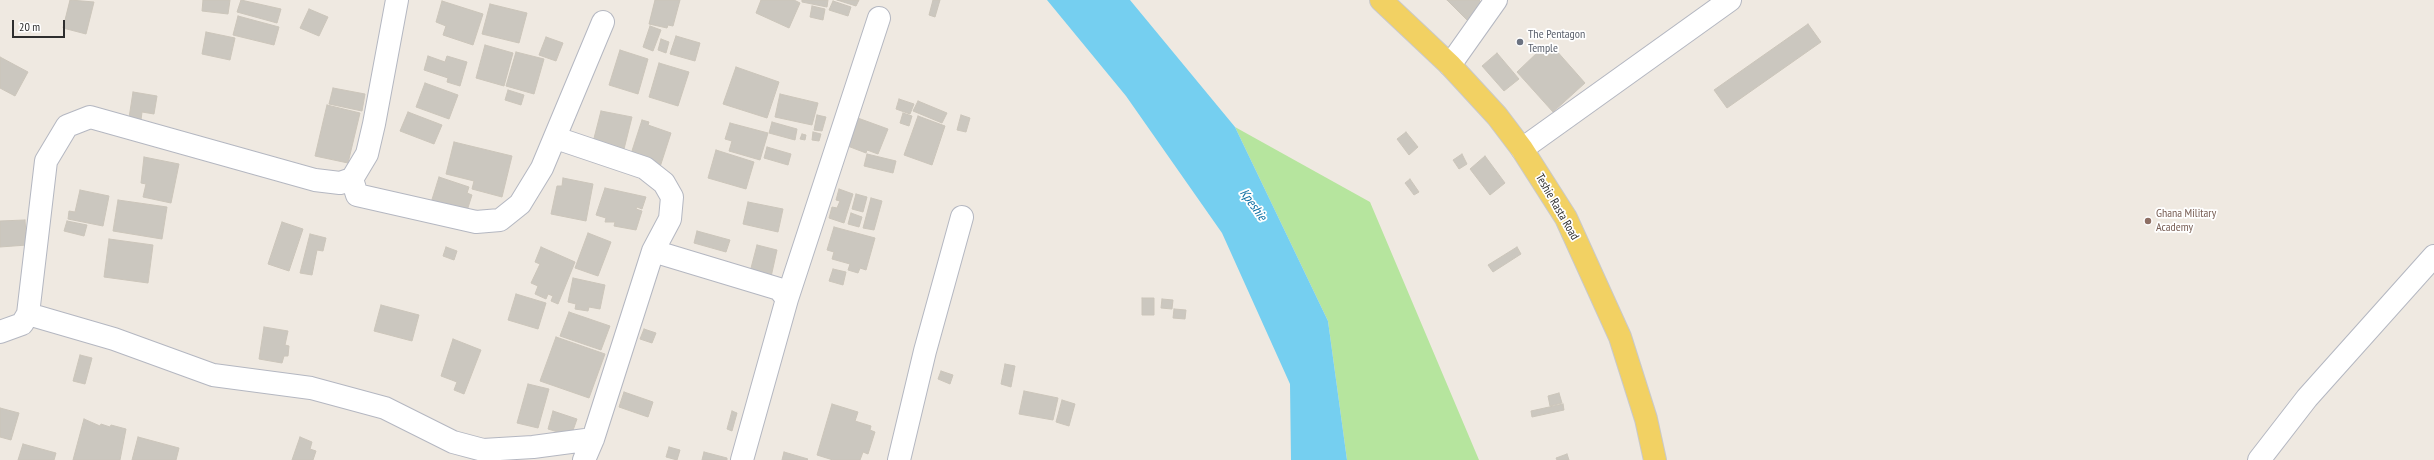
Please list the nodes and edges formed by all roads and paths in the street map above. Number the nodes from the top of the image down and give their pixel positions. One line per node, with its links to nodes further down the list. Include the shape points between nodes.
1 (397, 0): 10 (street, via 367,154)
2 (1381, 0): 7 (main road, Teshie Rasta Road)
3 (1496, 0): 7 (street)
4 (1730, 0): 9 (street)
5 (879, 18): 14 (street)
6 (603, 22): 8 (street)
7 (1450, 65): 9 (main road, Teshie Rasta Road, via 1497,116)
8 (556, 138): 10 (street, via 542,168 520,204 500,220 476,222 357,195); 12 (street, via 645,168 664,183 672,197 670,219)
9 (1522, 149): 21 (main road, Teshie Rasta Road, via 1566,218 1600,290 1620,337 1646,419)
10 (352, 179): 15 (street, via 340,183 316,180 90,117 67,126 46,161)
11 (962, 216): 20 (street, via 925,351)
12 (653, 251): 14 (street, via 779,289); 17 (street)
13 (2434, 256): 22 (street, via 2307,398)
14 (787, 299): 19 (street)
15 (28, 314): 16 (street, via 22,324); 17 (street, via 114,340 214,375 311,388 385,408 453,442 482,450 533,447)
16 (0, 332)
17 (593, 439): 18 (street)
18 (584, 460)
19 (742, 460)
20 (899, 460)
21 (1655, 460)
22 (2260, 460)

